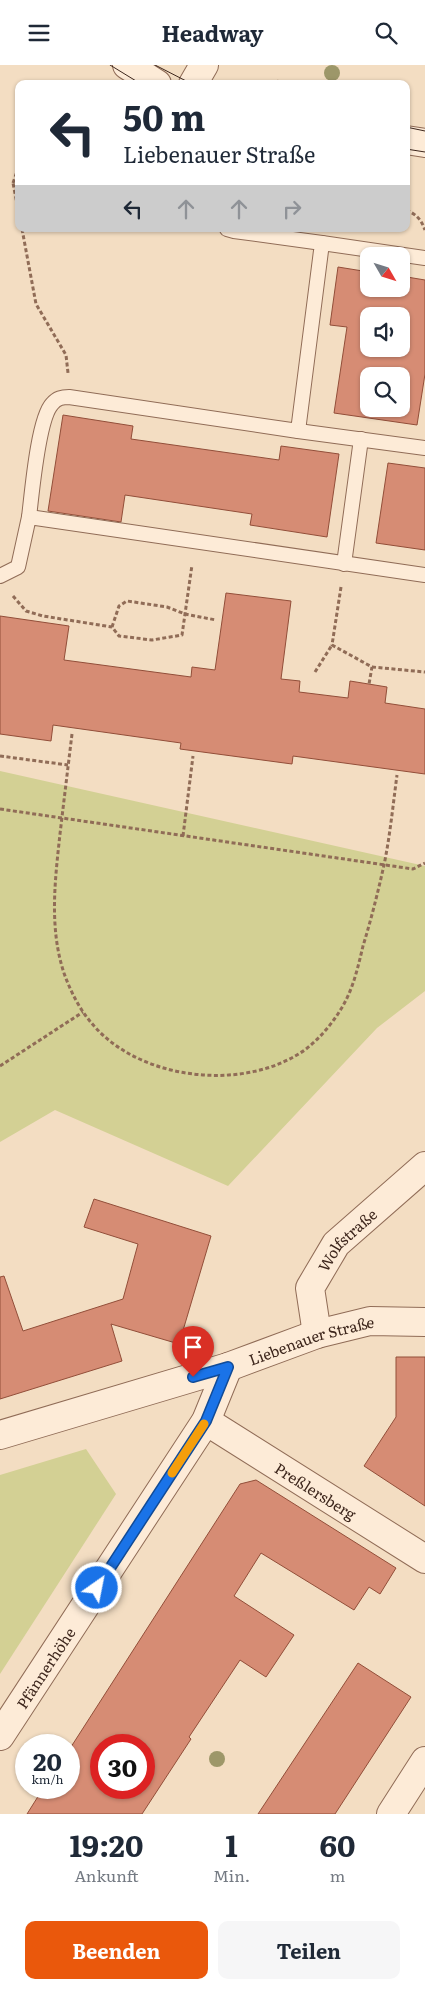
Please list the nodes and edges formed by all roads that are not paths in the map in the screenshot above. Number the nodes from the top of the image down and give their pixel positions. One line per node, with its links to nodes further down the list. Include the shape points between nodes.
1 (127, 65): 3 (street)
2 (204, 65): 4 (street)
3 (151, 80)
4 (195, 80)
5 (410, 141): 6 (street)
6 (425, 143)
7 (241, 232): 8 (lane)
8 (322, 243): 9 (lane); 10 (lane)
9 (425, 258)
10 (298, 431): 11 (lane); 13 (lane, via 60,397 52,403 43,419)
11 (361, 439): 12 (lane); 14 (lane)
12 (425, 448)
13 (29, 517): 14 (lane); 16 (lane, via 18,567)
14 (344, 564): 15 (lane)
15 (425, 575)
16 (3, 582)
17 (425, 1166): 19 (street, Wolfstraße, via 336,1244 310,1288)
18 (425, 1322): 19 (street, Liebenauer Straße, via 370,1321)
19 (317, 1334): 20 (street, Liebenauer Straße)
20 (228, 1367): 21 (street, Pfännerhöhe); 22 (street, Liebenauer Straße)
21 (206, 1421): 23 (street, Preßlersberg); 24 (street, Pfännerhöhe)
22 (0, 1435)
23 (425, 1559)
24 (0, 1736)
25 (425, 1761): 26 (street)
26 (391, 1814)

